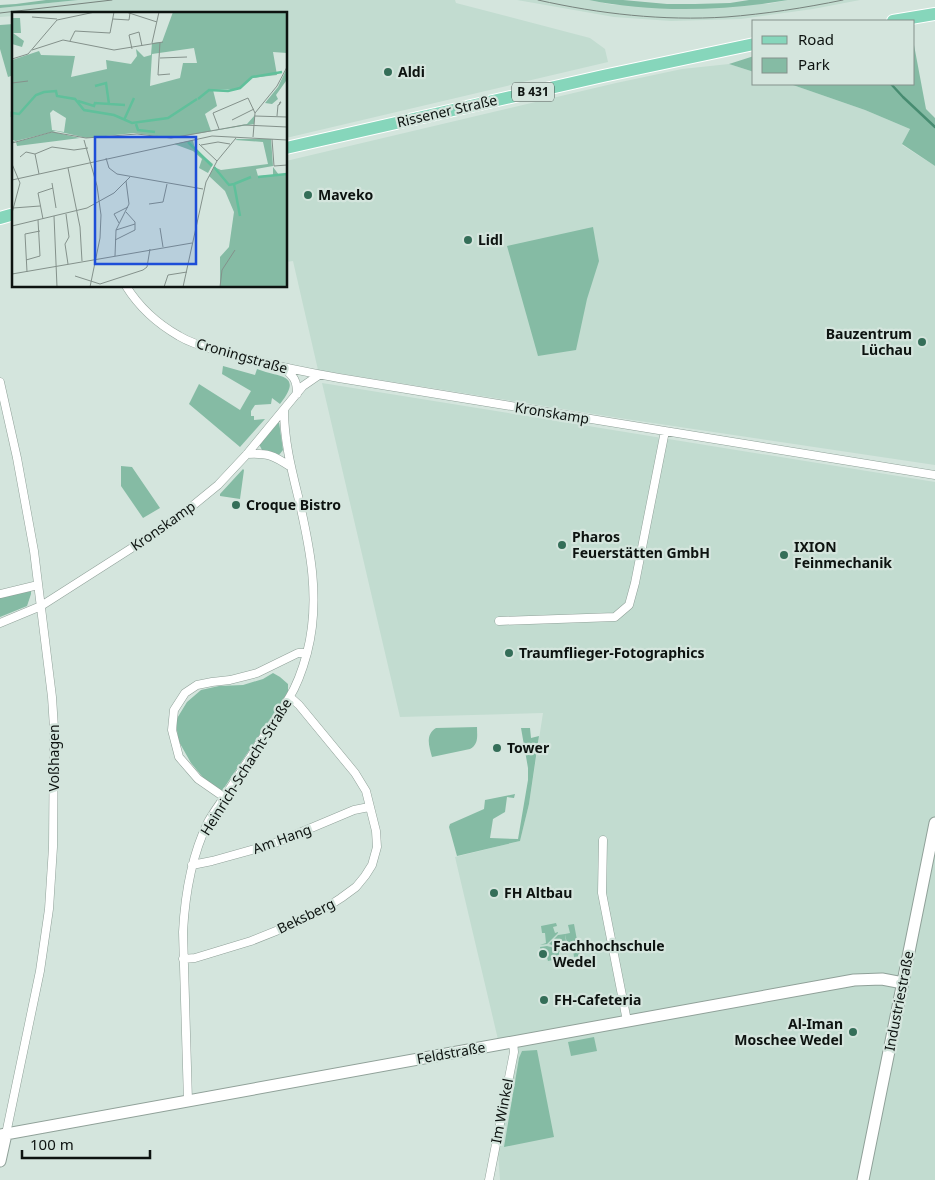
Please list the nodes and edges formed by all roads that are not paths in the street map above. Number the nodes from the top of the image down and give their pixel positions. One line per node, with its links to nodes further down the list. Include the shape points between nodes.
1 (935, 14): 2 (main road)
2 (899, 20)
3 (752, 44): 4 (main road, Rissener Straße / B 431)
4 (288, 148)
5 (128, 288): 6 (street, Croningstraße, via 157,321 181,337 215,350)
6 (284, 368): 7 (street, Croningstraße); 9 (street, via 294,378)
7 (319, 375): 9 (street, Kronskamp); 11 (street, Kronskamp)
8 (0, 382): 15 (street, Voßhagen)
9 (297, 394): 10 (street, Kronskamp)
10 (284, 410): 12 (street, Kronskamp); 13 (street, Heinrich-Schacht-Straße)
11 (665, 431): 14 (street, Kronskamp); 18 (street, via 629,605 615,617)
12 (247, 454): 13 (street, via 274,456); 17 (street, Kronskamp, via 218,485 174,521)
13 (291, 467): 20 (street, Heinrich-Schacht-Straße, via 314,586 314,622)
14 (935, 475)
15 (38, 585): 16 (street); 17 (street, Voßhagen)
16 (0, 594)
17 (41, 606): 19 (street, Kronskamp); 32 (street, Voßhagen, via 54,728 49,909 40,971)
18 (499, 621)
19 (0, 623)
20 (307, 653): 21 (street, Heinrich-Schacht-Straße); 22 (street, via 298,653 257,673 197,685 185,693 174,710 172,730 179,757 198,779)
21 (290, 697): 22 (street, Heinrich-Schacht-Straße); 23 (street, Beksberg, via 355,773 366,791)
22 (224, 797): 26 (street, Heinrich-Schacht-Straße, via 209,821)
23 (370, 807): 26 (street, Am Hang, via 354,810 273,844); 27 (street, Beksberg, via 377,847 372,865 356,887 324,909 286,927 251,941)
24 (935, 823): 28 (street, Industriestraße)
25 (603, 840): 29 (street, via 602,893)
26 (192, 864): 27 (street, Heinrich-Schacht-Straße, via 184,906)
27 (183, 959): 31 (street, Heinrich-Schacht-Straße)
28 (903, 983): 29 (street, Feldstraße, via 882,979 854,980); 35 (street, Industriestraße)
29 (627, 1022): 30 (street, Feldstraße)
30 (513, 1042): 31 (street, Feldstraße); 34 (street, Im Winkel, via 514,1052)
31 (188, 1101): 32 (street, Feldstraße)
32 (3, 1135): 33 (street)
33 (0, 1161)
34 (489, 1180)
35 (863, 1180)

